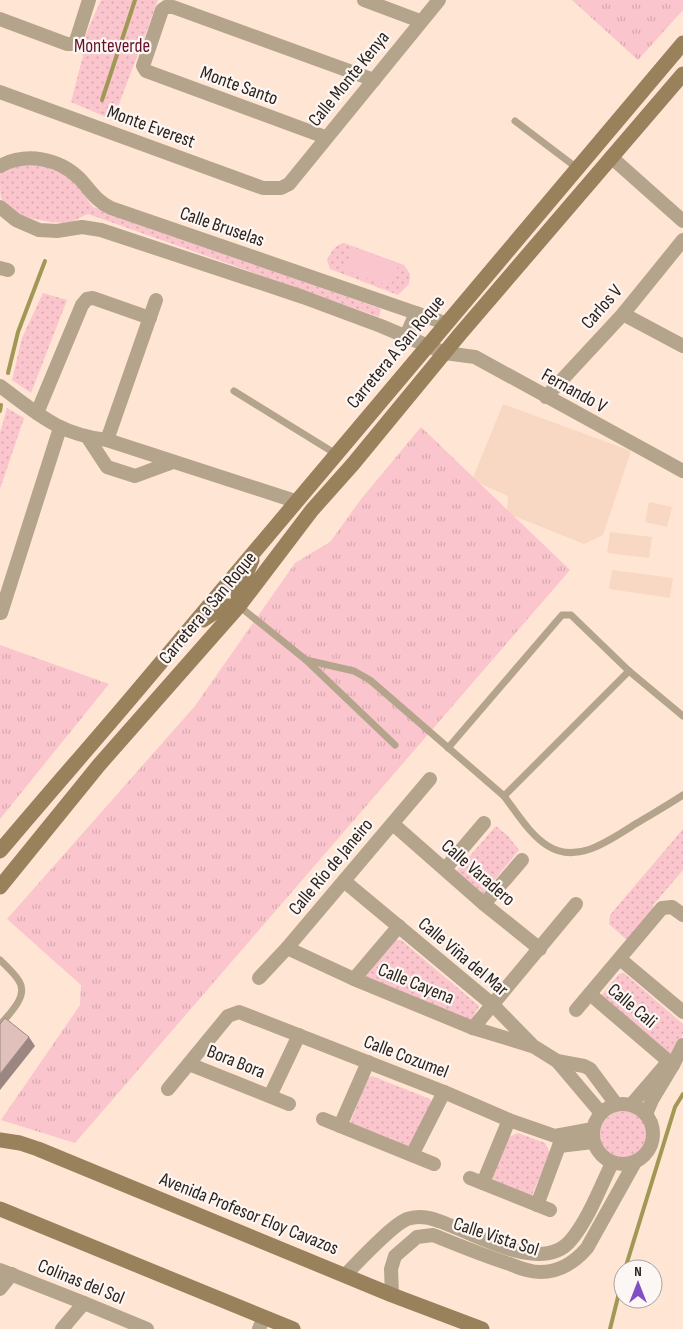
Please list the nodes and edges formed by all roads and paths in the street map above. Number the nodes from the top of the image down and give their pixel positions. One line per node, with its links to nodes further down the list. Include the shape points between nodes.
1 (89, 0): 4 (street, via 76,44 67,44)
2 (364, 0): 5 (street)
3 (439, 0): 5 (street, Calle Monte Kenya)
4 (0, 19)
5 (420, 21): 8 (street, Calle Monte Kenya)
6 (683, 43): 14 (main road, Carretera A San Roque)
7 (683, 74): 12 (main road, Carretera A San Roque)
8 (374, 80): 11 (street, Calle Monte Kenya); 11 (street, Monte Santo, via 173,7 162,10 143,66 146,71)
9 (0, 92): 15 (street, Monte Everest, via 263,188 281,188)
10 (515, 121): 14 (lane)
11 (325, 137): 15 (street, Calle Monte Kenya)
12 (610, 158): 17 (street); 27 (main road, Carretera A San Roque)
13 (0, 166): 20 (street, Calle Bruselas, via 20,158 45,160 69,170 97,200 111,208)
14 (577, 168): 23 (main road, Carretera A San Roque)
15 (289, 184)
16 (0, 207): 24 (street, via 16,220 39,230 82,227 101,230 303,297)
17 (683, 221)
18 (683, 240): 21 (street, Carlos V)
19 (156, 300): 22 (street)
20 (416, 313): 23 (street, Calle Bruselas); 24 (street)
21 (623, 314): 26 (street); 30 (street, Carlos V)
22 (150, 318): 31 (street, via 93,298 86,299); 34 (street)
23 (445, 323): 25 (main road, Carretera A San Roque)
24 (406, 336): 25 (street)
25 (426, 344): 27 (street, Fernando V); 35 (main road, Carretera A San Roque)
26 (683, 346)
27 (445, 353): 30 (street, Fernando V, via 475,357); 40 (main road, Carretera a San Roque, via 312,510)
28 (0, 386): 31 (street)
29 (234, 390): 35 (lane)
30 (546, 397): 37 (street, Fernando V)
31 (36, 413): 32 (street)
32 (60, 428): 33 (street); 41 (street)
33 (88, 438): 34 (street); 36 (street, via 107,467 135,476)
34 (107, 440): 36 (street)
35 (336, 454): 38 (main road, Carretera A San Roque)
36 (174, 462): 38 (street)
37 (683, 471)
38 (295, 502): 39 (main road, Carretera A San Roque)
39 (252, 553): 40 (main road, via 251,565 238,593); 42 (main road, Carretera A San Roque)
40 (239, 606): 42 (main road, via 224,606); 43 (lane); 57 (main road, Carretera a San Roque, via 99,765)
41 (1, 613)
42 (189, 628): 53 (main road, Carretera A San Roque)
43 (306, 660): 46 (lane); 47 (lane, via 362,674)
44 (629, 671): 45 (lane); 47 (lane, via 571,615 562,615); 50 (lane)
45 (683, 716)
46 (395, 745)
47 (448, 748): 50 (lane)
48 (430, 778): 52 (street, Calle Río de Janeiro)
49 (683, 795): 50 (lane, via 600,846 575,852 563,852 541,841)
50 (504, 796)
51 (484, 823): 55 (street)
52 (393, 824): 55 (street, Calle Varadero); 56 (street, Calle Río de Janeiro)
53 (0, 851)
54 (522, 860): 58 (street)
55 (445, 870): 58 (street, Calle Varadero)
56 (344, 881): 61 (street, Calle Viña del Mar); 62 (street, Calle Río de Janeiro)
57 (0, 887)
58 (484, 904): 63 (street, Calle Varadero)
59 (576, 904): 63 (street)
60 (679, 912): 64 (street, via 672,907 662,908)
61 (399, 926): 67 (street); 69 (street, Calle Viña del Mar)
62 (287, 948): 66 (street, Calle Río de Janeiro); 67 (street, Calle Cayena)
63 (540, 949): 69 (street)
64 (620, 959): 68 (street); 71 (street, Calle Cali)
65 (0, 960): 73 (lane, via 19,981 21,993)
66 (259, 978)
67 (354, 979): 74 (street, Calle Cayena)
68 (590, 994): 70 (street); 77 (street, Calle Cali)
69 (492, 1005): 74 (street); 76 (street, Calle Viña del Mar)
70 (576, 1010)
71 (683, 1012)
72 (244, 1013): 75 (street, Calle Cozumel); 80 (street, Bora Bora, via 234,1012 228,1016)
73 (0, 1025)
74 (473, 1028): 76 (street, Calle Cayena)
75 (299, 1035): 78 (street, Calle Cozumel); 83 (street, Bora Bora)
76 (534, 1046): 79 (street, Calle Viña del Mar)
77 (676, 1056): 86 (street); 88 (street)
78 (368, 1062): 82 (street, Calle Cozumel); 91 (street)
79 (558, 1062): 85 (street, Calle Viña del Mar, via 590,1069); 87 (street, Calle Viña del Mar)
80 (189, 1064): 81 (street, Bora Bora); 83 (street, Bora Bora)
81 (168, 1089)
82 (444, 1092): 90 (street, Calle Cozumel); 95 (street)
83 (270, 1096): 84 (street, Bora Bora)
84 (289, 1104)
85 (616, 1104): 86 (street); 87 (street)
86 (631, 1105): 88 (street)
87 (601, 1113): 92 (street, via 594,1123)
88 (646, 1114): 97 (street, via 652,1126 652,1144)
89 (324, 1120): 91 (street)
90 (509, 1120): 94 (street, Calle Cozumel); 94 (street, via 477,1180 543,1208)
91 (340, 1126): 95 (street)
92 (593, 1136): 94 (street, Calle Cozumel); 96 (street, via 600,1155)
93 (1, 1141): 105 (main road, Avenida Profesor Eloy Cavazos, via 20,1142 38,1149)
94 (557, 1141)
95 (412, 1155): 98 (street)
96 (612, 1162): 97 (street); 100 (street, Calle Vista Sol, via 580,1228 564,1247 549,1253 530,1254)
97 (636, 1162): 103 (street, Calle Vista Sol, via 587,1248 575,1260 540,1272)
98 (434, 1164)
99 (0, 1209): 109 (main road)
100 (500, 1246): 101 (street, Calle Vista Sol, via 433,1218 416,1217 400,1222); 103 (street)
101 (373, 1248): 102 (street); 105 (street, Calle Vista Sol)
102 (395, 1256): 103 (street, Calle Vista Sol, via 412,1239 433,1235); 107 (street, via 391,1269)
103 (495, 1260)
104 (6, 1272): 106 (street); 108 (street, Colinas del Sol)
105 (345, 1275): 107 (main road, Avenida Profesor Eloy Cavazos)
106 (0, 1289)
107 (392, 1295): 113 (main road, Avenida Profesor Eloy Cavazos)
108 (84, 1303): 111 (street); 112 (street, Colinas del Sol)
109 (261, 1323): 110 (main road)
110 (288, 1328)
111 (62, 1329)
112 (147, 1329)
113 (482, 1329)

